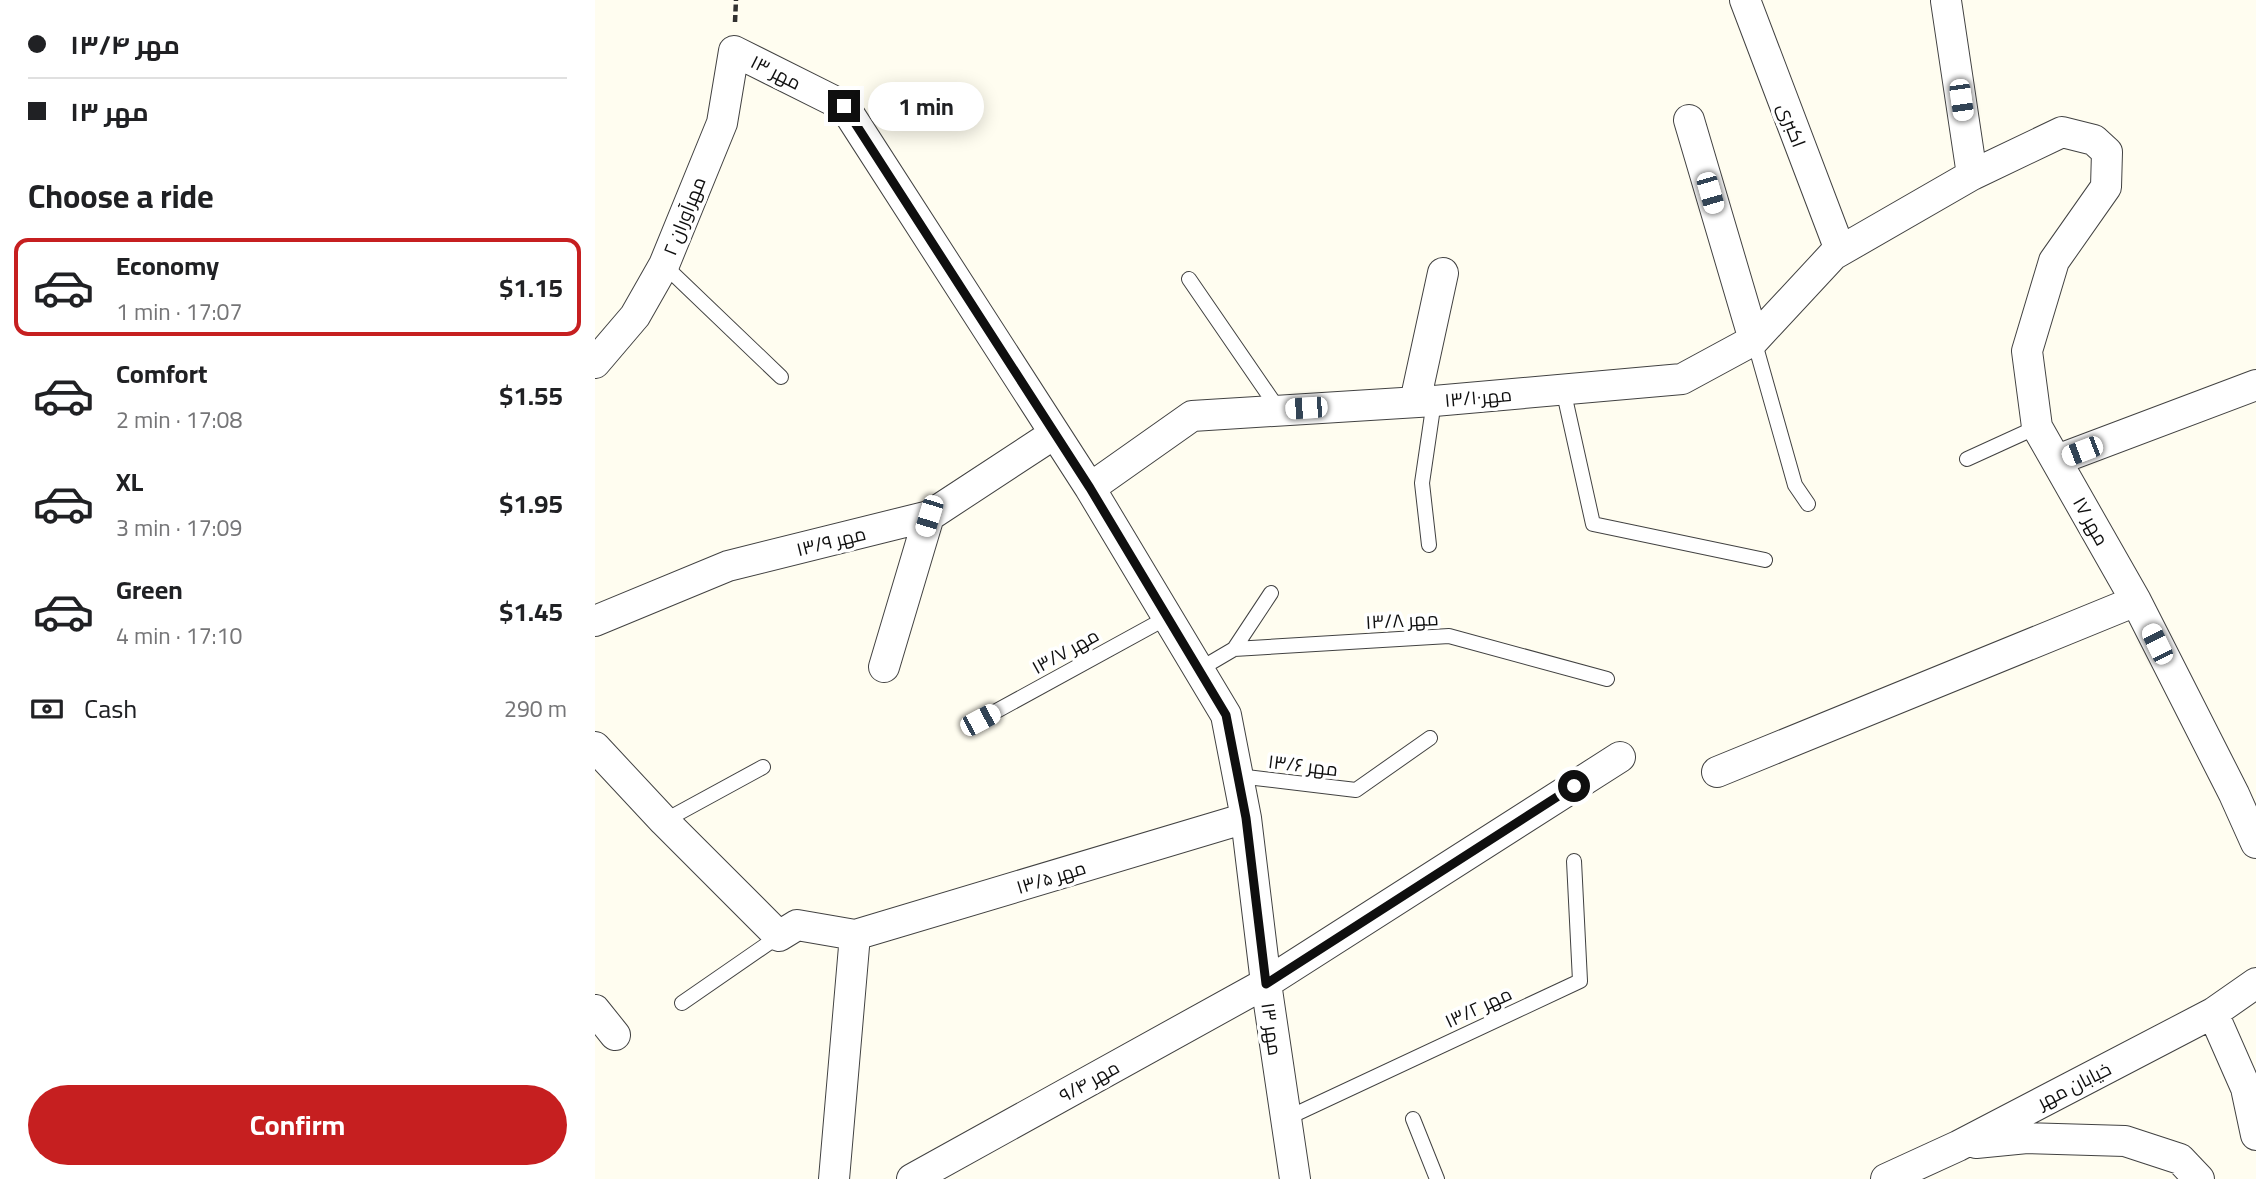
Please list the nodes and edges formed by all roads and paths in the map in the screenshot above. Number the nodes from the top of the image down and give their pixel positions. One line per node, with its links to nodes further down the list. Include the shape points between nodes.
1 (1745, 0): 7 (street, اکبری)
2 (1946, 1): 6 (street)
3 (734, 51): 8 (street, مهرآوران ۲, via 722,123); 19 (street, مهر ۱۳, via 844,106)
4 (1689, 120): 11 (street)
5 (2108, 152): 6 (street, مهر۱۳/۱۰, via 2094,140 2063,132); 18 (street, مهر ۱۷, via 2106,187 2054,261 2027,351)
6 (1972, 175): 7 (street, مهر۱۳/۱۰)
7 (1840, 250): 11 (street, مهر۱۳/۱۰)
8 (664, 265): 12 (street, مهرآوران ۲, via 635,316); 13 (lane)
9 (1443, 273): 16 (street)
10 (1189, 279): 17 (lane)
11 (1754, 340): 15 (street, مهر۱۳/۱۰, via 1682,379); 23 (lane, via 1795,485)
12 (595, 363)
13 (781, 377)
14 (2256, 385): 21 (street)
15 (1563, 389): 16 (street, مهر۱۳/۱۰); 26 (lane, via 1593,524)
16 (1425, 401): 17 (street, مهر۱۳/۱۰); 25 (lane, via 1422,483)
17 (1279, 410): 22 (street, مهر۱۳/۱۰, via 1192,416)
18 (2037, 427): 20 (lane); 21 (street, مهر ۱۷)
19 (1053, 434): 22 (street, مهر ۱۳); 24 (street, مهر ۱۳/۹)
20 (1967, 459)
21 (2057, 460): 28 (street, مهر ۱۷)
22 (1090, 488): 29 (street, مهر ۱۳)
23 (1808, 504)
24 (929, 516): 30 (street, مهر ۱۳/۹, via 728,566); 32 (street)
25 (1429, 545)
26 (1765, 560)
27 (1271, 593): 31 (lane)
28 (2136, 601): 40 (street); 44 (street, مهر ۱۷)
29 (1168, 617): 33 (street, مهر ۱۳); 35 (lane, مهر ۱۳/۷)
30 (595, 621)
31 (1234, 649): 33 (lane, مهر ۱۳/۸); 34 (lane, مهر ۱۳/۸, via 1449,636)
32 (884, 667)
33 (1200, 669): 41 (street, مهر ۱۳, via 1226,715)
34 (1607, 679)
35 (980, 720)
36 (1430, 738): 41 (lane, مهر ۱۳/۶, via 1356,790)
37 (595, 747): 43 (street)
38 (1620, 757): 49 (street, مهر ۹/۴)
39 (763, 768): 43 (lane)
40 (1717, 772)
41 (1238, 776): 42 (street, مهر ۱۳)
42 (1246, 818): 46 (street, مهر ۱۳/۵); 49 (street, مهر ۱۳)
43 (664, 821): 47 (street)
44 (2256, 843)
45 (1574, 861): 54 (lane, مهر ۱۳/۲, via 1580,981)
46 (856, 935): 47 (street, via 797,925); 58 (street)
47 (779, 936): 50 (lane)
48 (2256, 983): 52 (street, خیابان مهر)
49 (1266, 984): 54 (street, مهر ۱۳); 59 (street, مهر ۹/۴)
50 (682, 1003)
51 (595, 1010): 53 (street)
52 (2213, 1013): 56 (street, via 2246,1088); 57 (street, خیابان مهر)
53 (615, 1035)
54 (1285, 1119): 60 (street, مهر ۱۳)
55 (1413, 1119): 61 (lane)
56 (2256, 1135)
57 (1958, 1146): 62 (street, خیابان مهر); 63 (street, via 2027,1138 2125,1141 2180,1159)
58 (834, 1179)
59 (912, 1179)
60 (1295, 1179)
61 (1437, 1179)
62 (1886, 1179)
63 (2199, 1179)

